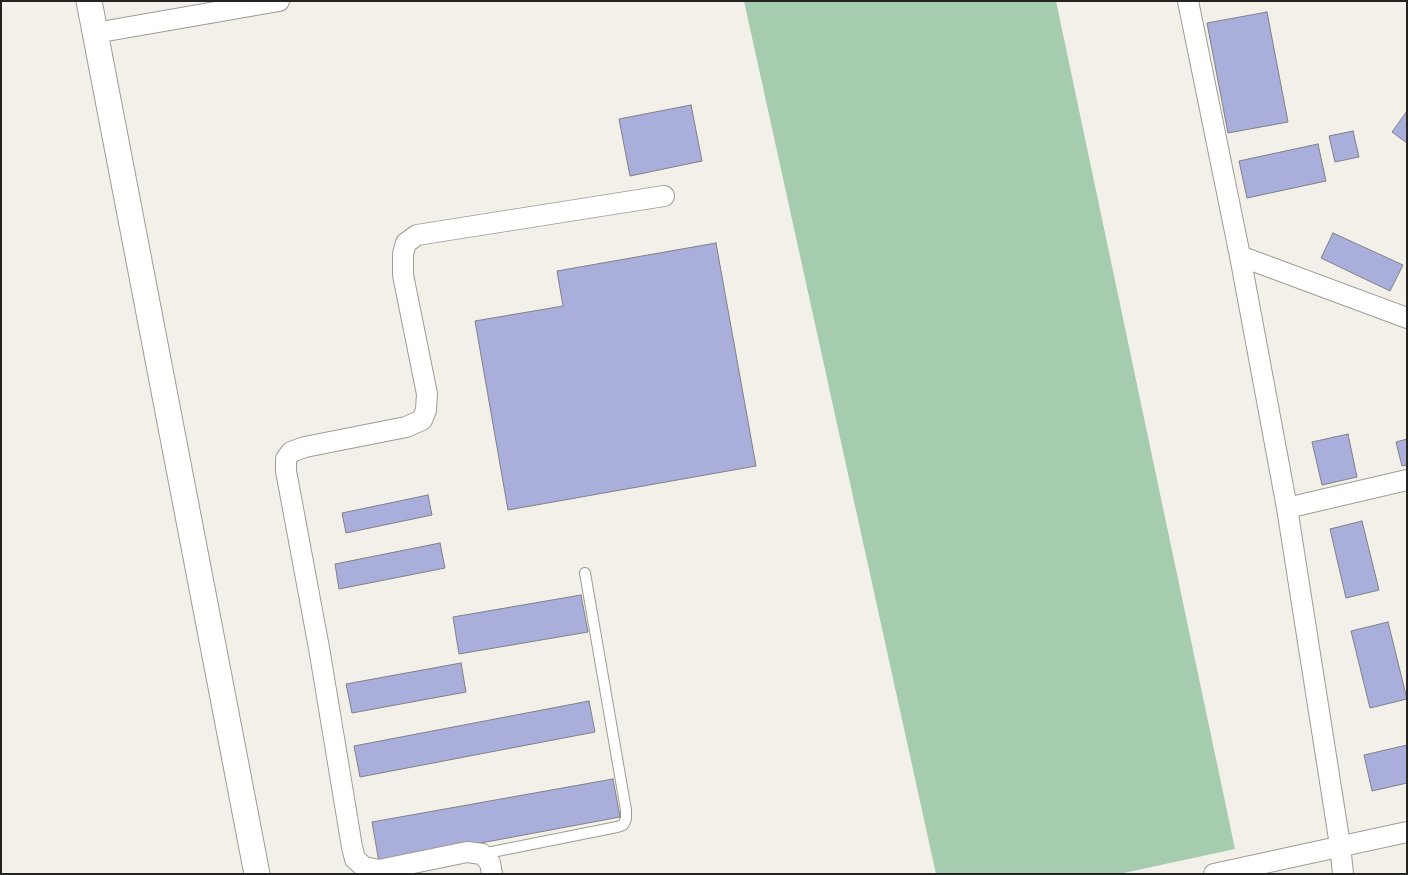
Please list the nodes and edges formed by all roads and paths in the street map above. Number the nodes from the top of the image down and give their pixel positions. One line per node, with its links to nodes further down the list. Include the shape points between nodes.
1 (89, 1): 4 (street)
2 (279, 1): 4 (street)
3 (1188, 1): 6 (street)
4 (95, 33): 14 (street)
5 (664, 196): 13 (street, via 417,235 406,243 403,274 427,394 422,420 406,428 305,447 291,452 286,459 355,859 364,867 379,870 467,852)
6 (1240, 256): 7 (street); 9 (street)
7 (1407, 318)
8 (1407, 480): 9 (street)
9 (1287, 508): 12 (street)
10 (585, 573): 13 (lane, via 626,819 617,828)
11 (1407, 832): 12 (street)
12 (1340, 845): 16 (street); 17 (street)
13 (482, 854): 15 (street, via 490,863)
14 (257, 874)
15 (492, 874)
16 (1214, 874)
17 (1343, 874)

